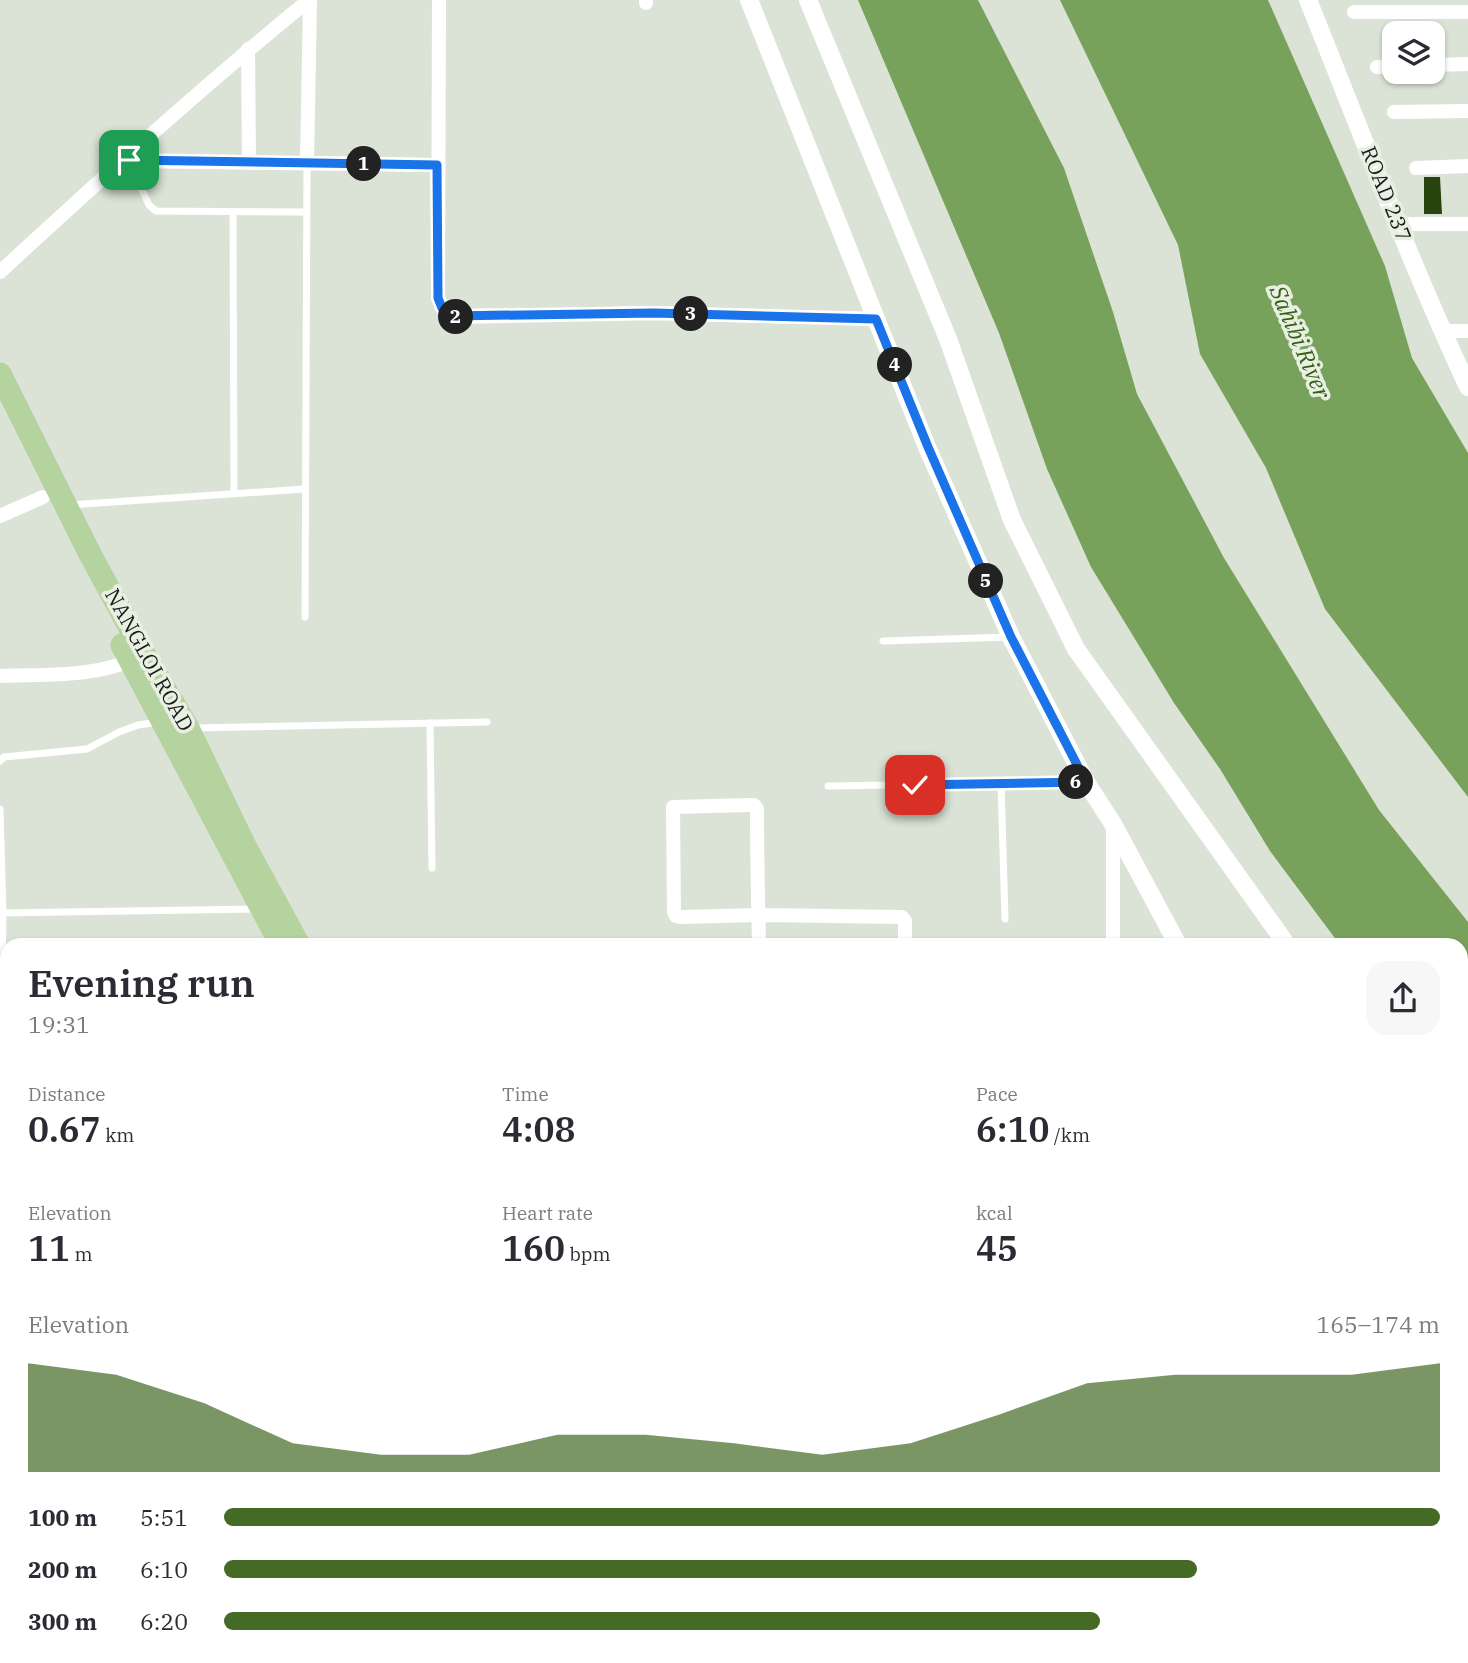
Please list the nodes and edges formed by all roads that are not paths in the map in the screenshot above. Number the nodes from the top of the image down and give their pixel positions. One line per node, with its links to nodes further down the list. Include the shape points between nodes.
1 (309, 0): 8 (street); 17 (street)
2 (439, 0): 18 (street)
3 (749, 0): 26 (street)
4 (808, 0): 63 (street, via 939,318 1013,520 1076,649)
5 (1308, 0): 23 (street, ROAD 237)
6 (1354, 12): 7 (street)
7 (1468, 12)
8 (248, 49): 15 (street); 16 (street)
9 (1468, 64): 10 (street)
10 (1445, 65)
11 (1377, 67): 12 (street)
12 (1382, 67)
13 (1468, 111): 14 (street)
14 (1394, 112)
15 (125, 161): 16 (street); 21 (lane, via 153,210); 25 (street)
16 (248, 163): 17 (street)
17 (307, 163): 18 (street); 22 (lane)
18 (437, 165): 26 (street, via 438,298 450,316 654,313)
19 (1468, 166): 20 (street)
20 (1416, 168)
21 (233, 212): 22 (lane); 33 (lane)
22 (307, 212): 32 (lane)
23 (1398, 224): 24 (street); 27 (street, ROAD 237)
24 (1468, 224)
25 (0, 272)
26 (876, 319): 37 (street)
27 (1442, 331): 28 (street); 30 (street, ROAD 237)
28 (1468, 331)
29 (0, 374): 34 (main road)
30 (1468, 387)
31 (0, 411): 34 (main road)
32 (304, 489): 33 (lane); 36 (lane)
33 (234, 494): 34 (lane)
34 (54, 501): 35 (street); 39 (main road)
35 (0, 516)
36 (305, 617)
37 (1011, 637): 38 (lane); 46 (street)
38 (883, 640)
39 (137, 657): 40 (street, via 81,672); 41 (main road); 44 (main road, NANGLOI ROAD)
40 (0, 676)
41 (163, 722): 45 (lane, via 124,730 87,749); 52 (main road)
42 (430, 723): 43 (lane); 44 (lane); 51 (lane)
43 (486, 723)
44 (188, 728): 58 (main road, NANGLOI ROAD)
45 (0, 761)
46 (1086, 782): 47 (lane); 50 (street)
47 (1002, 783): 48 (lane); 55 (lane)
48 (828, 786)
49 (0, 809): 53 (lane)
50 (1113, 824): 61 (street); 62 (street)
51 (432, 868)
52 (261, 909): 53 (lane); 57 (main road)
53 (2, 913): 56 (lane)
54 (759, 915): 54 (street, via 757,809 673,807 676,916); 59 (street); 60 (street, via 902,917)
55 (1005, 919)
56 (2, 938)
57 (277, 938)
58 (295, 938)
59 (759, 938)
60 (905, 938)
61 (1113, 938)
62 (1174, 938)
63 (1282, 938)

